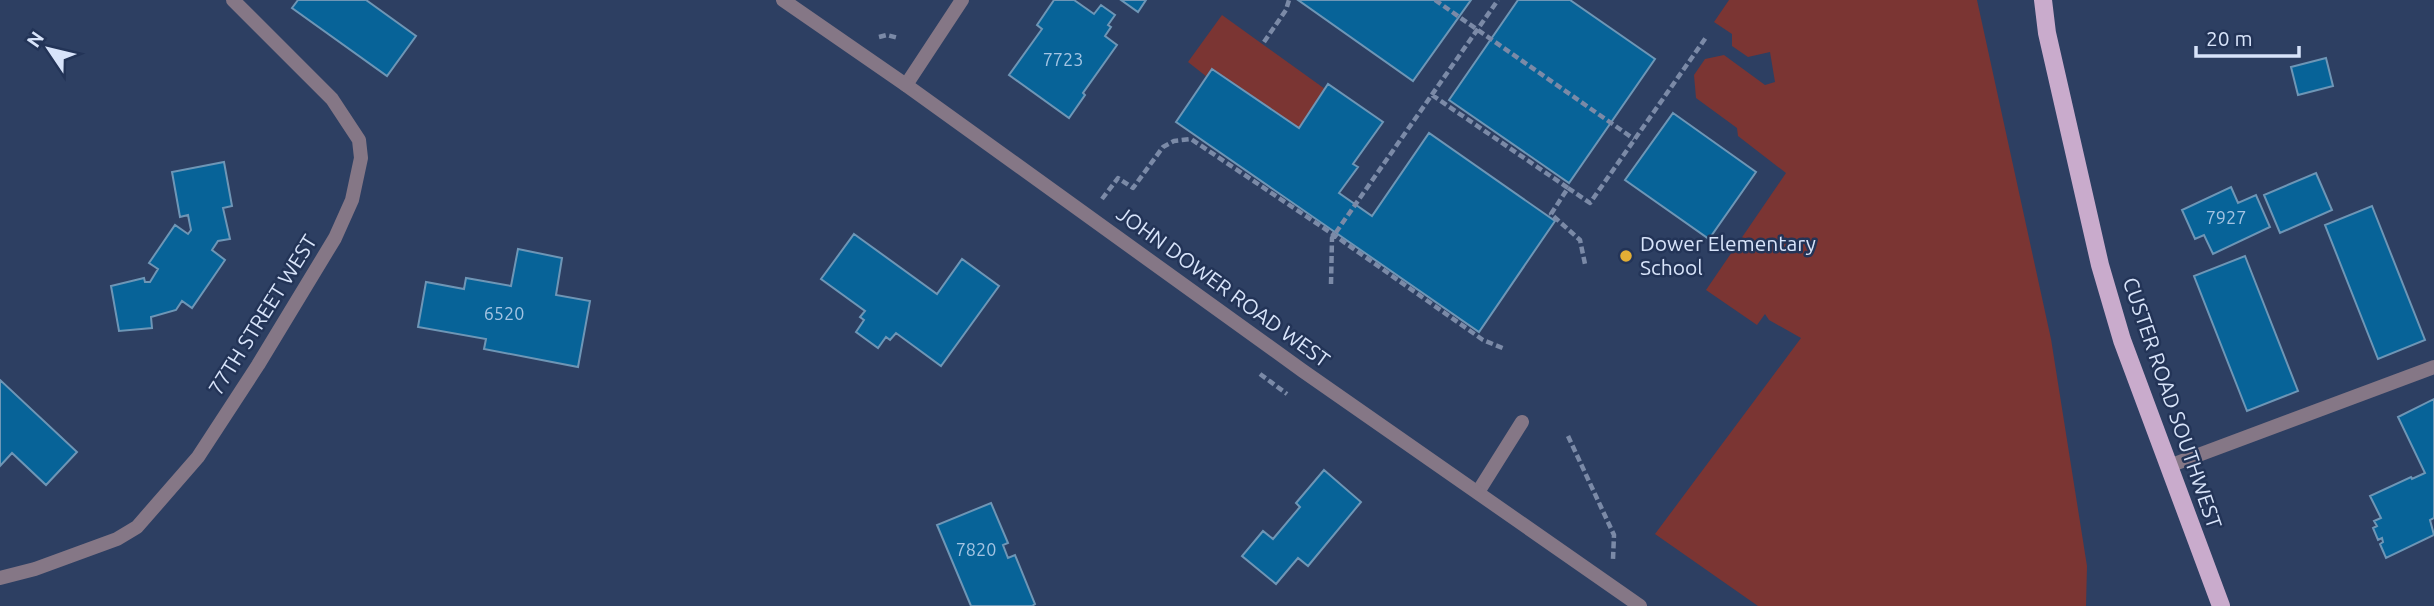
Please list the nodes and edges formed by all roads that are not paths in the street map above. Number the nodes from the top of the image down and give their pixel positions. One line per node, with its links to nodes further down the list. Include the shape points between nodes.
1 (233, 0): 10 (street, 77TH STREET WEST, via 332,99 359,140 361,158 352,200 335,238 198,457 137,527 58,561)
2 (783, 0): 5 (street, JOHN DOWER ROAD WEST)
3 (962, 0): 5 (street)
4 (2043, 0): 8 (main road, CUSTER ROAD SOUTHWEST, via 2100,265 2122,340)
5 (906, 85): 9 (street, JOHN DOWER ROAD WEST)
6 (2434, 367): 8 (street)
7 (1522, 422): 9 (street)
8 (2169, 466): 12 (main road, CUSTER ROAD SOUTHWEST)
9 (1478, 492): 11 (street, JOHN DOWER ROAD WEST)
10 (0, 578)
11 (1640, 606)
12 (2221, 606)

